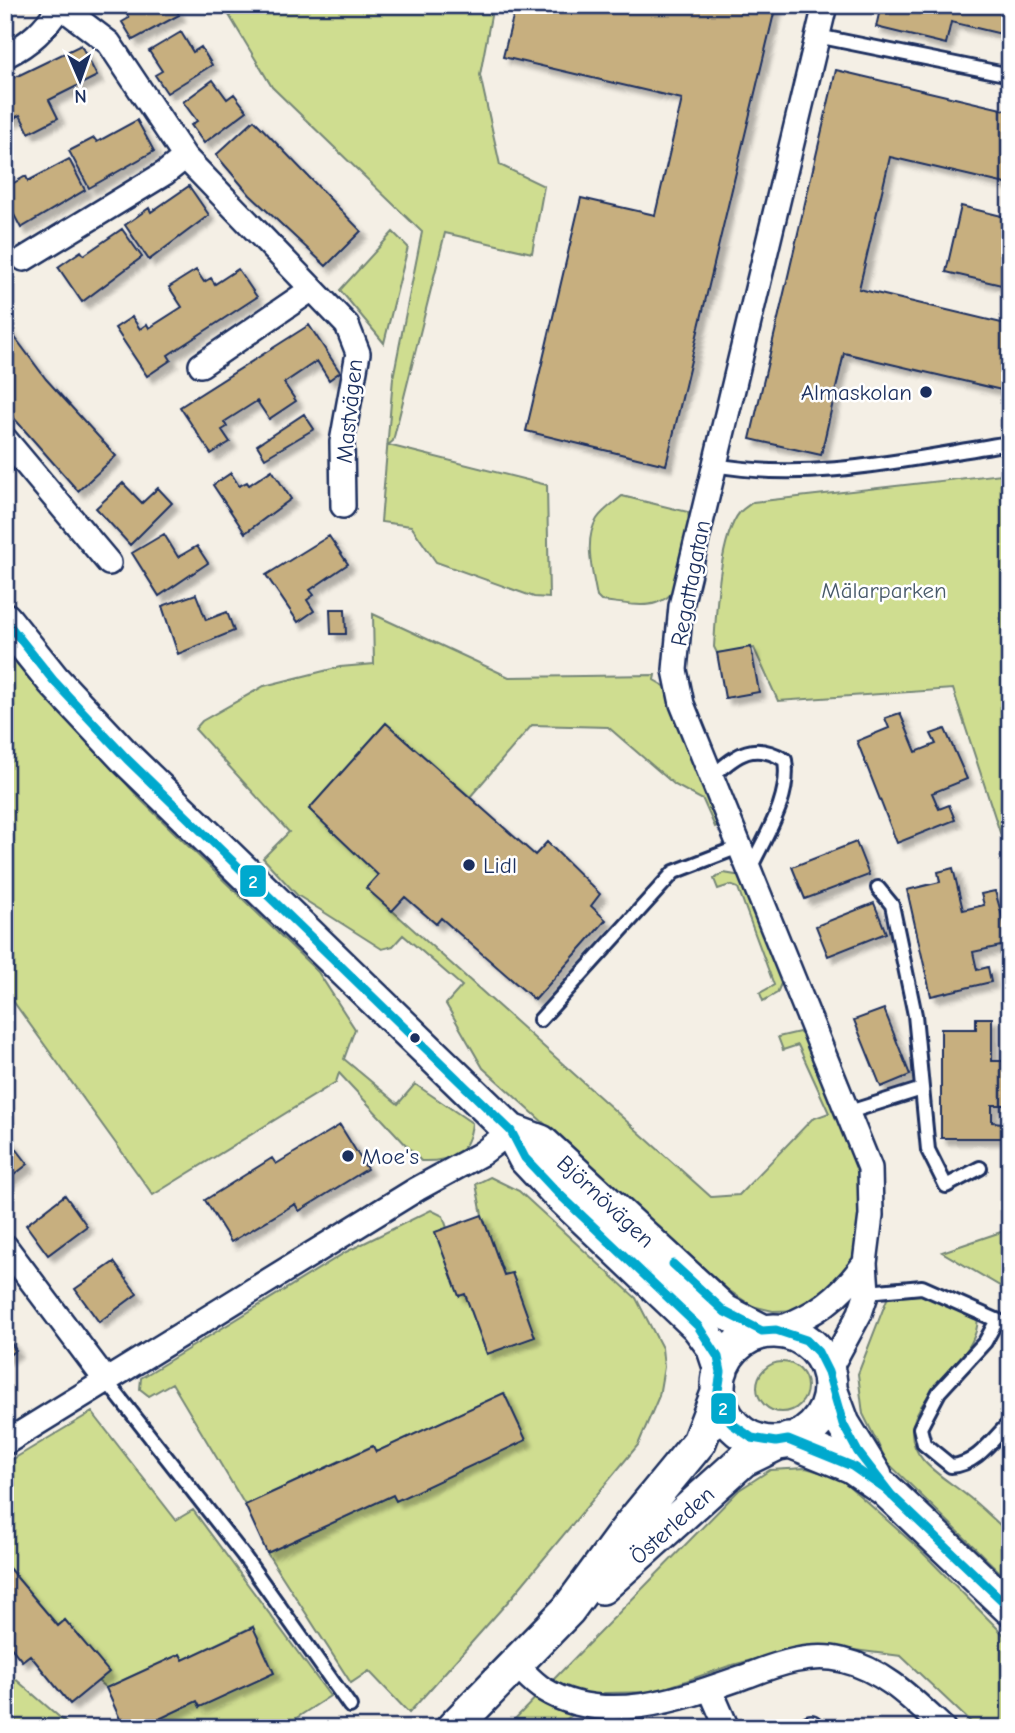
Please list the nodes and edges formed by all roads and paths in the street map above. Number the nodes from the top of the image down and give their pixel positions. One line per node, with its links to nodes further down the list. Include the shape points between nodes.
1 (60, 5): 4 (street, Mastvägen, via 46,29); 6 (street, Mastvägen, via 109,43)
2 (825, 5): 3 (street, Regattagatan)
3 (817, 36): 5 (lane); 12 (street, Regattagatan)
4 (5, 56)
5 (1010, 75)
6 (185, 157): 7 (street); 8 (street, Mastvägen)
7 (24, 259)
8 (312, 289): 9 (street); 13 (street, Mastvägen, via 347,325 358,353 342,442)
9 (201, 365)
10 (5, 439): 14 (street)
11 (1010, 443): 12 (lane, via 831,471 752,472)
12 (715, 465): 16 (street, Regattagatan, via 681,606 675,670 682,705)
13 (343, 506)
14 (108, 563)
15 (5, 620): 23 (main road, Björnövägen, via 53,680 127,759)
16 (711, 777): 17 (street, Regattagatan); 18 (lane, via 750,750 769,751 785,760 784,796)
17 (739, 847): 18 (street, Regattagatan); 20 (lane, via 674,872)
18 (749, 871): 22 (street, Regattagatan)
19 (878, 888): 21 (lane, via 892,905 915,1015)
20 (540, 1020)
21 (922, 1089): 22 (lane); 24 (lane, via 928,1150 946,1186)
22 (846, 1113): 26 (street, Regattagatan, via 870,1168)
23 (511, 1131): 30 (main road, Björnövägen, via 541,1142 725,1312); 31 (street, via 481,1154); 32 (main road, Björnövägen, via 525,1158 556,1191 698,1326 713,1346)
24 (980, 1168)
25 (5, 1246): 31 (street)
26 (865, 1263): 27 (street, Regattagatan); 30 (street, via 849,1285 813,1316)
27 (867, 1292): 28 (lane, via 922,1287); 33 (street, Regattagatan)
28 (997, 1320): 29 (lane); 34 (lane, via 985,1342 939,1392 920,1428 925,1444 951,1466 963,1465)
29 (1010, 1326)
30 (769, 1331): 32 (main road, via 747,1337 733,1349); 33 (main road, via 806,1340 818,1352)
31 (105, 1379): 36 (street); 42 (lane, via 243,1555)
32 (720, 1381): 35 (main road, via 728,1419 740,1431 756,1440); 39 (main road, Österleden, via 699,1442)
33 (829, 1381): 35 (main road, via 825,1411 815,1425); 37 (main road, via 858,1452)
34 (1010, 1422)
35 (783, 1442): 37 (main road, via 852,1466); 39 (main road, Österleden, via 743,1461 609,1582)
36 (5, 1443)
37 (885, 1489): 38 (main road)
38 (1010, 1608)
39 (568, 1610): 40 (main road, Österleden)
40 (515, 1664): 41 (street, via 542,1689 580,1705 604,1709 656,1703); 43 (main road, Österleden)
41 (710, 1689): 44 (street); 45 (street, via 780,1663 839,1659 870,1669 902,1689)
42 (350, 1706)
43 (453, 1728)
44 (727, 1728)
45 (943, 1728)

